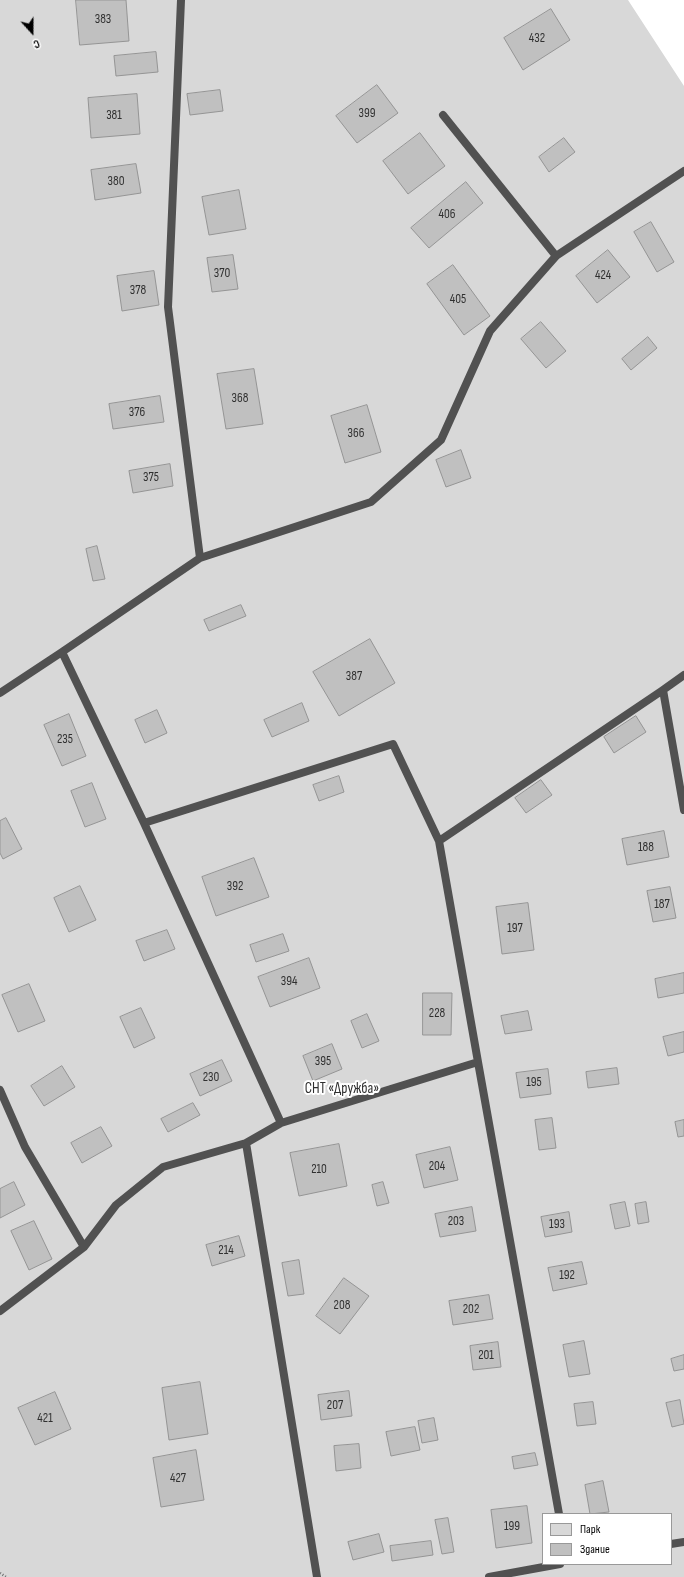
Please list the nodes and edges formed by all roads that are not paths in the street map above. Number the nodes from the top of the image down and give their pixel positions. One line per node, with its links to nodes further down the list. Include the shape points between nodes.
1 (181, 0): 5 (lane, via 168,307)
2 (443, 115): 4 (lane)
3 (684, 171): 4 (lane)
4 (556, 256): 5 (lane, via 490,331 441,440 371,502)
5 (200, 558): 6 (lane)
6 (62, 652): 9 (lane); 11 (lane)
7 (684, 675): 8 (lane)
8 (663, 690): 10 (lane); 12 (lane)
9 (0, 693)
10 (684, 810)
11 (144, 823): 12 (lane, via 393,744); 15 (lane)
12 (439, 842): 13 (lane)
13 (478, 1062): 15 (lane); 19 (lane)
14 (0, 1090): 17 (lane, via 25,1147)
15 (281, 1123): 16 (lane)
16 (246, 1143): 17 (lane, via 163,1167 116,1205); 23 (lane)
17 (84, 1247): 18 (lane)
18 (0, 1311)
19 (560, 1513)
20 (684, 1542): 21 (lane)
21 (672, 1544)
22 (555, 1565): 24 (lane)
23 (317, 1577)
24 (489, 1577)

